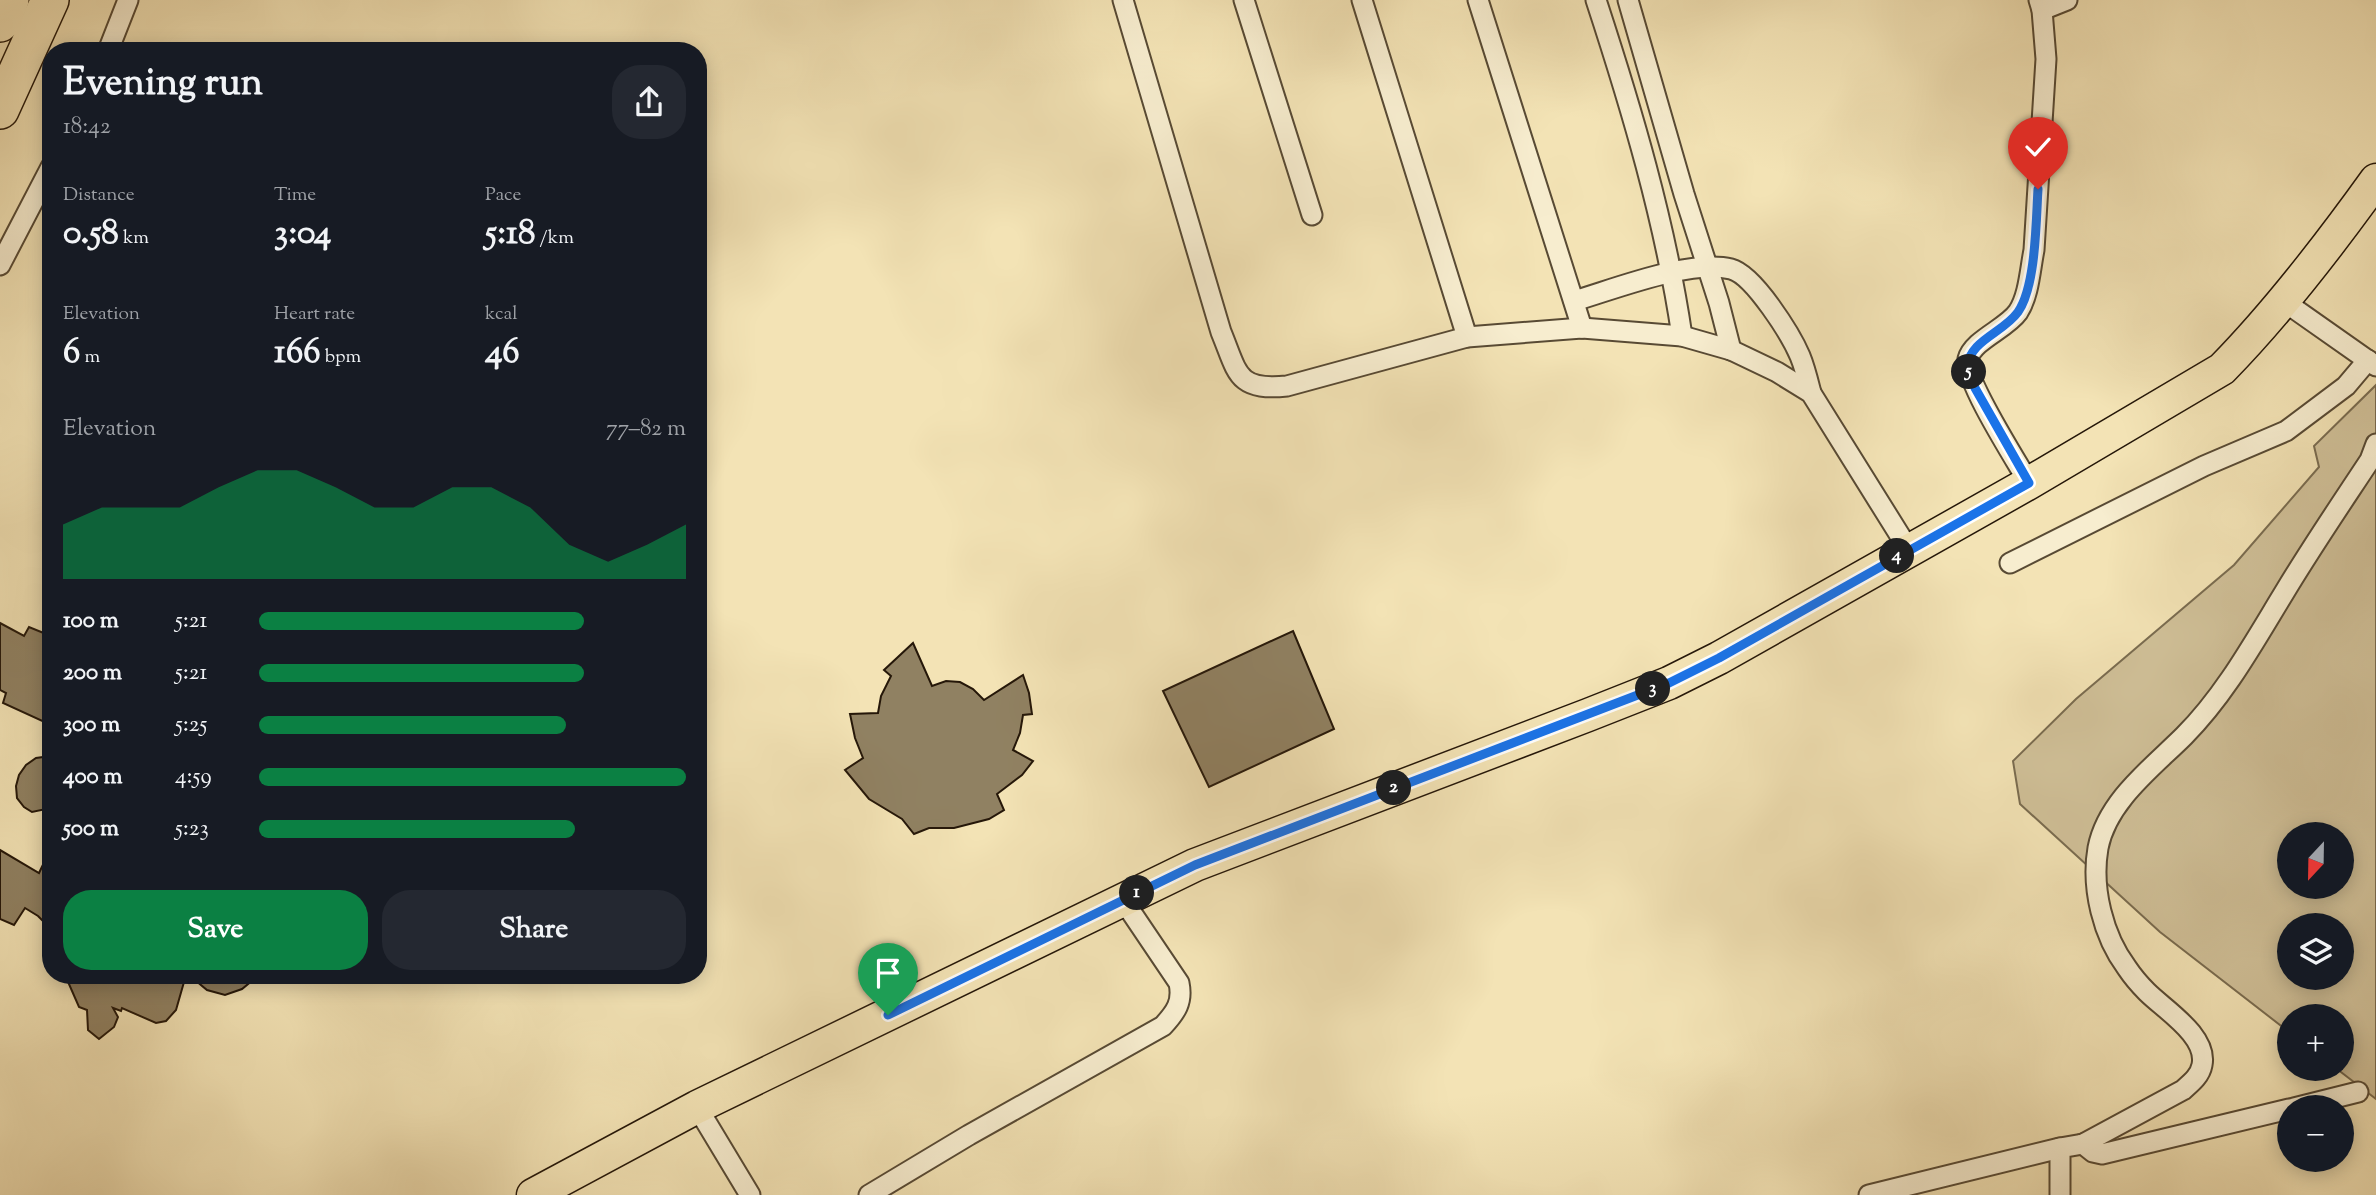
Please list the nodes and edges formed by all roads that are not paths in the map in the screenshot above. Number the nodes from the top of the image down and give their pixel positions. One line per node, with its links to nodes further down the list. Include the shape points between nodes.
1 (10, 0): 12 (highway)
2 (50, 0): 14 (highway)
3 (128, 0): 13 (street)
4 (1123, 0): 25 (street, via 1220,332 1239,377 1268,388 1287,386)
5 (1244, 0): 17 (street)
6 (1362, 0): 25 (street)
7 (1478, 0): 22 (street)
8 (1596, 0): 20 (street)
9 (1628, 0): 19 (street)
10 (2067, 0): 11 (street)
11 (2041, 5): 30 (street, via 2046,60 2034,250 2025,298 2018,313 1973,350 1967,367)
12 (0, 23)
13 (112, 42)
14 (0, 110)
15 (2376, 180): 21 (main road)
16 (42, 184): 18 (street)
17 (1312, 215)
18 (0, 265)
19 (1707, 267): 20 (street); 26 (street); 28 (street, via 1733,270 1748,279 1801,357)
20 (1673, 272): 22 (street); 24 (street)
21 (2282, 300): 27 (street); 30 (main road, via 2222,369)
22 (1574, 301): 23 (street)
23 (1582, 328): 24 (street); 25 (street)
24 (1682, 336): 26 (street)
25 (1467, 337)
26 (1731, 350): 28 (street)
27 (2372, 363): 32 (street, via 2286,431 2204,466)
28 (1811, 393): 31 (street)
29 (2376, 444): 38 (street, via 2244,658 2198,722 2131,788 2110,818 2099,846 2096,876 2111,943 2146,991 2196,1039 2202,1066 2183,1090)
30 (2029, 483): 31 (main road)
31 (1909, 550): 33 (main road, via 1669,683 1195,865)
32 (2010, 563)
33 (1123, 900): 36 (main road); 42 (street, via 1179,984 1182,997 1176,1012 1163,1026)
34 (2358, 1092): 35 (street)
35 (2346, 1095)
36 (697, 1107): 40 (main road); 41 (street)
37 (2277, 1112): 38 (street, via 2102,1154)
38 (2083, 1144): 39 (street)
39 (2060, 1148): 43 (street); 44 (street)
40 (533, 1195)
41 (750, 1195)
42 (869, 1195)
43 (1869, 1195)
44 (2060, 1195)

